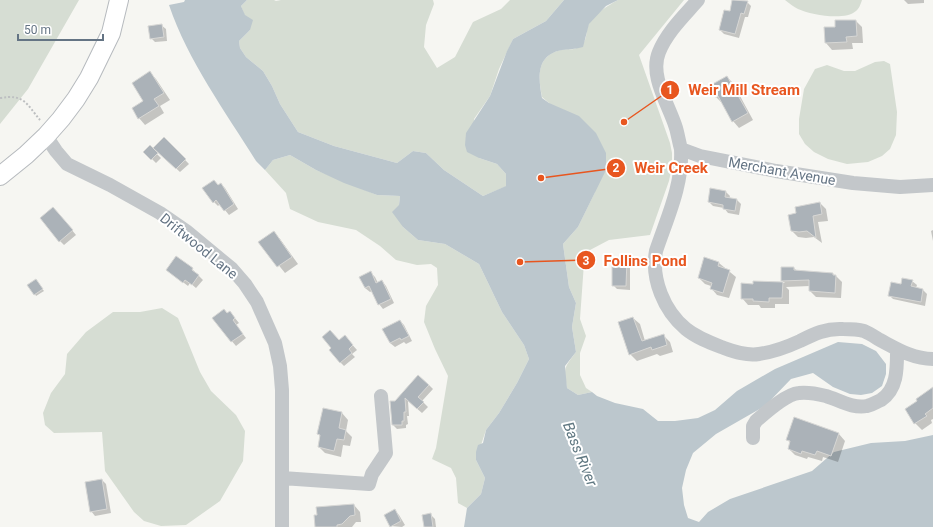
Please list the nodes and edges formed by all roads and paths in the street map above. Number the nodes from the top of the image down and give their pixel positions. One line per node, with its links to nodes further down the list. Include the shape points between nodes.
1 (119, 0): 4 (main road, via 111,33 89,78 62,119)
2 (698, 0): 5 (street, via 670,32 659,52 657,62 659,82 676,127)
3 (0, 98): 4 (path, via 16,96 24,101)
4 (48, 134): 6 (main road); 12 (street, Driftwood Lane, via 56,151 67,164 160,213 186,231 232,270 258,302 275,344 280,366)
5 (681, 149): 7 (street, Merchant Avenue, via 700,156 853,183 900,187); 8 (street, via 678,184 656,251 655,269 660,293 674,316 686,329 709,342 746,354 776,350 822,331 834,329 865,332)
6 (0, 176)
7 (933, 185)
8 (897, 350): 9 (street, via 914,357); 11 (street, via 896,375 884,398 863,407 825,396 798,393 790,395 756,422 753,426)
9 (933, 359)
10 (381, 396): 12 (street, via 386,453 372,474 369,484)
11 (753, 438)
12 (282, 478): 13 (street, Driftwood Lane)
13 (282, 527)

